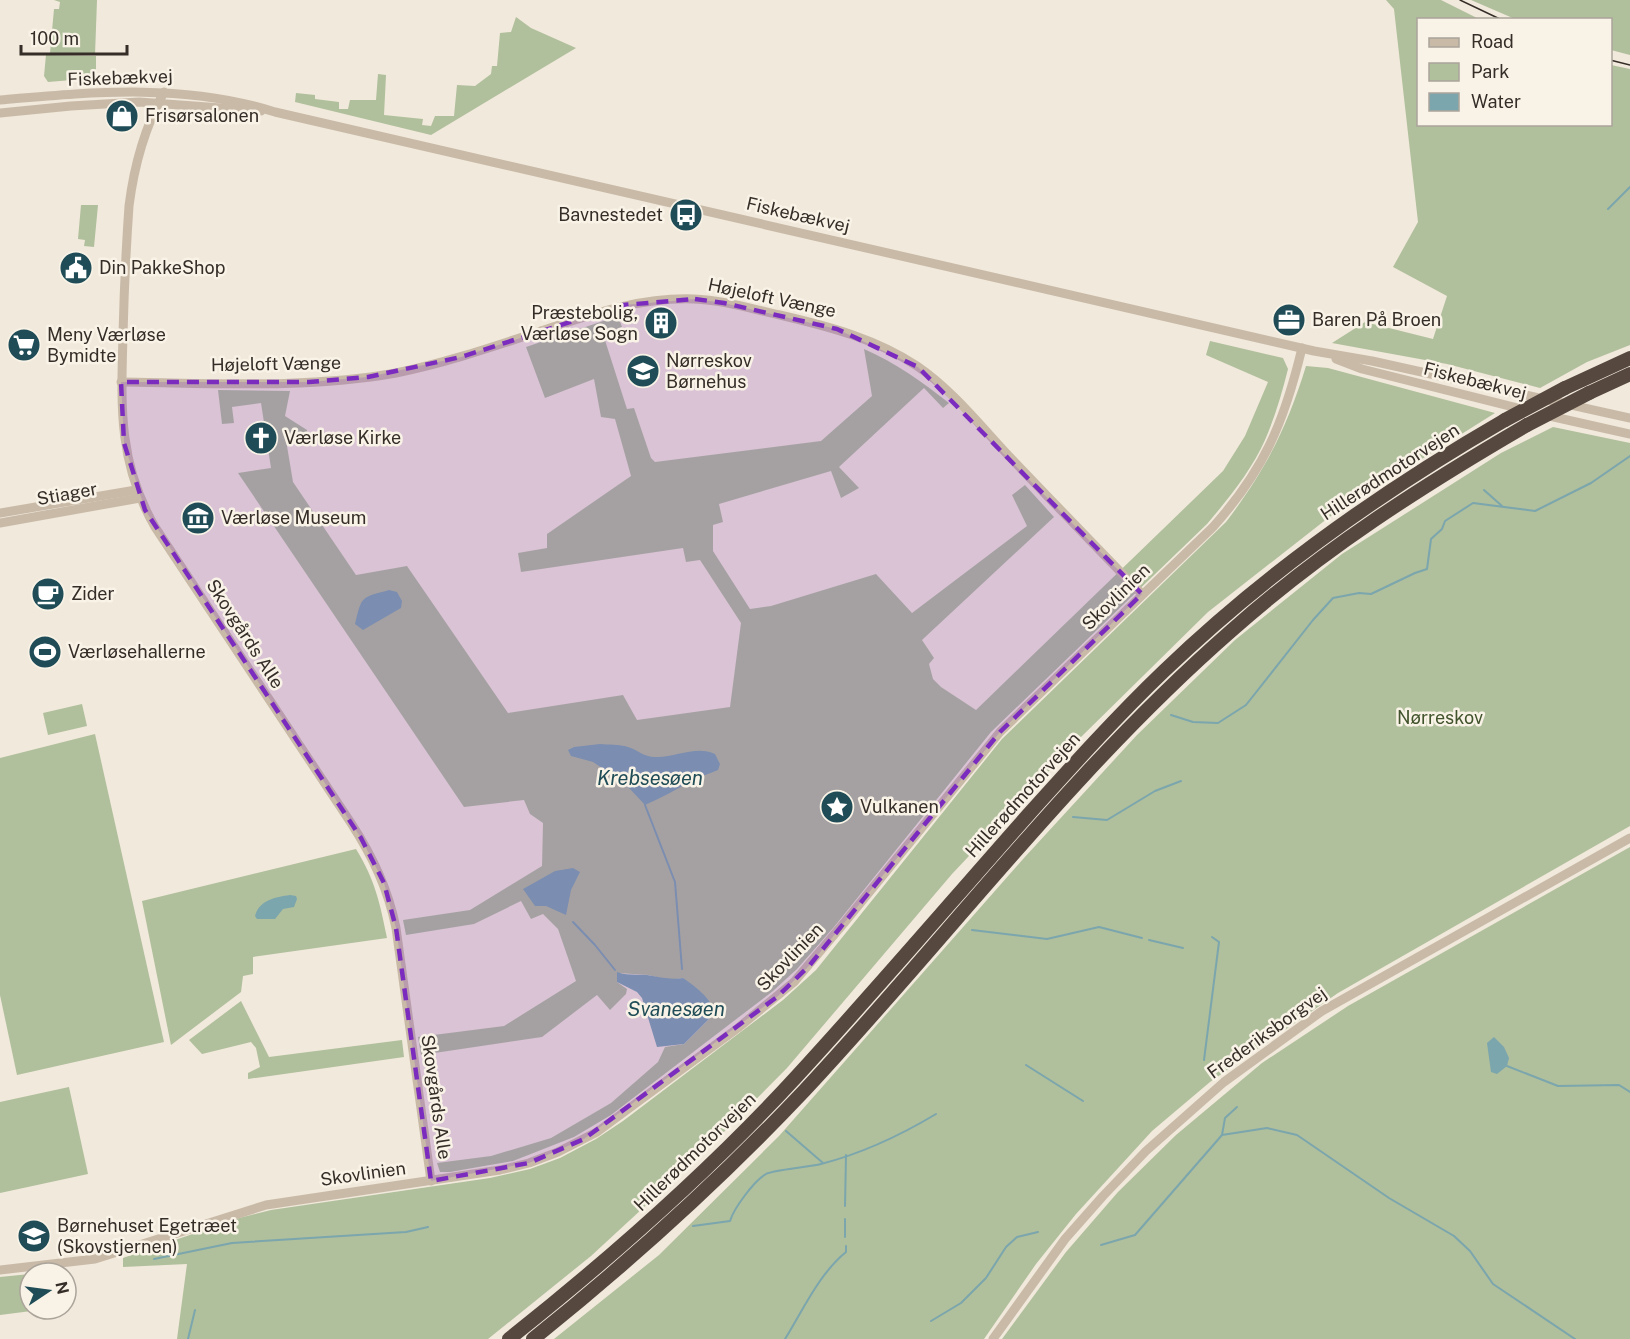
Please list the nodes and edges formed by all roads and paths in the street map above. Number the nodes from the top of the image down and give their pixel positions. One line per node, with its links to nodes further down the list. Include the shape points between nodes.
1 (164, 92): 2 (street, Fiskebækvej); 3 (street, Skovgårds Alle); 4 (street, Fiskebækvej, via 246,103)
2 (0, 100)
3 (158, 103): 4 (street, Fiskebækvej); 5 (street, Fiskebækvej); 10 (street, Skovgårds Alle, via 140,153 129,206)
4 (275, 112): 6 (street, Fiskebækvej)
5 (0, 113)
6 (1302, 348): 7 (street, Fiskebækvej); 16 (street, Skovlinien, via 1278,431 1240,496)
7 (1314, 351): 11 (street, Fiskebækvej, via 1372,360); 12 (street, Fiskebækvej, via 1362,369 1475,399)
8 (1630, 358): 20 (highway, Hillerødmotorvejen, bridge, via 1565,388 1437,459 1275,574 1165,670 1082,755 853,1015 732,1144 647,1224)
9 (1630, 374): 21 (highway, Hillerødmotorvejen, bridge, via 1527,425 1384,512 1282,587 1221,639 1094,764 743,1155 657,1236)
10 (121, 382): 13 (street, Skovgårds Alle, via 124,443); 16 (street, Højeloft Vænge, via 309,382 368,377 461,357 623,305 694,299 724,303 837,329 883,347 918,367 974,419)
11 (1630, 418)
12 (1630, 434)
13 (138, 494): 14 (street, Stiager); 15 (street, Stiager); 18 (street, Skovgårds Alle, via 155,527 379,871 396,928)
14 (0, 513)
15 (0, 523)
16 (1142, 594): 18 (street, Skovlinien, via 1000,732 808,966 777,997 584,1139 529,1163)
17 (1630, 838): 22 (street, Frederiksborgvej, via 1322,1011 1224,1082 1146,1151 1096,1204 1065,1239)
18 (431, 1181): 19 (street, Skovlinien, via 266,1205 95,1259)
19 (0, 1270)
20 (509, 1339)
21 (533, 1339)
22 (993, 1339)

